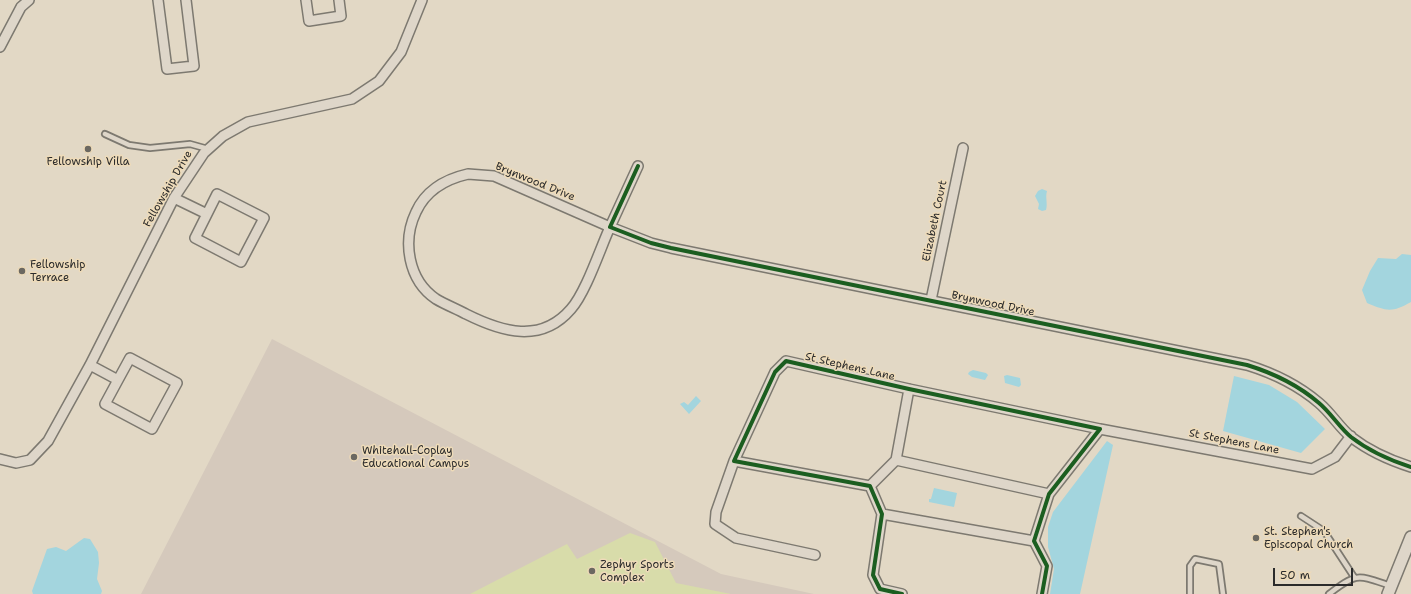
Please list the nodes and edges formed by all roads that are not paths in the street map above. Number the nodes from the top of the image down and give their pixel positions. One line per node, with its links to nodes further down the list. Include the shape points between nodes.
1 (29, 0): 7 (street, via 21,7)
2 (158, 0): 3 (street, via 167,69 194,66)
3 (186, 0)
4 (306, 0): 5 (street, via 309,21 341,16)
5 (338, 0)
6 (422, 0): 10 (street, Fellowship Drive, via 401,52 379,81 352,99 248,122 223,136)
7 (1, 41)
8 (105, 134): 10 (lane, via 129,145 150,148 190,144)
9 (963, 148): 15 (street, Elizabeth Court)
10 (208, 149): 12 (street, Fellowship Drive)
11 (638, 166): 14 (street, Brynwood Drive)
12 (174, 198): 13 (street); 16 (street, Fellowship Drive)
13 (207, 214): 13 (street, via 217,194 264,218 241,262 194,238)
14 (610, 227): 14 (street, Brynwood Drive, via 494,176 468,174 444,182 427,195 418,207 412,220 409,257 418,279 436,298 491,326 514,332 526,332 550,325 571,309 580,298); 15 (street, Brynwood Drive, via 671,248)
15 (931, 300): 20 (street, Brynwood Drive, via 1264,370 1301,389 1320,404)
16 (90, 365): 17 (street); 21 (street, Fellowship Drive, via 48,440 30,460 16,463)
17 (118, 380): 17 (street, via 130,358 177,383 152,429 105,404)
18 (909, 389): 19 (street, St Stephens Lane); 22 (street, St Stephens Lane); 23 (street, St Stephens Lane, via 786,361 775,372)
19 (1100, 429): 20 (street, St Stephens Lane, via 1312,469 1335,457); 26 (street)
20 (1351, 436): 24 (street, Brynwood Drive, via 1378,455)
21 (0, 459)
22 (896, 460): 25 (street); 26 (street)
23 (734, 461): 25 (street); 31 (street, St Stephens Lane, via 716,512 715,524 736,538)
24 (1411, 467)
25 (870, 486): 27 (street)
26 (1049, 494): 30 (street)
27 (882, 514): 30 (street); 34 (street, via 873,575 880,589)
28 (1302, 516): 32 (lane, via 1324,531)
29 (1411, 537): 33 (street)
30 (1034, 542): 35 (street, via 1047,566)
31 (814, 555)
32 (1354, 577): 33 (lane, via 1368,578); 38 (lane)
33 (1390, 590)
34 (902, 594)
35 (1042, 594)
36 (1190, 594): 37 (lane, via 1190,566 1195,560 1219,564)
37 (1223, 594)
38 (1329, 594)

